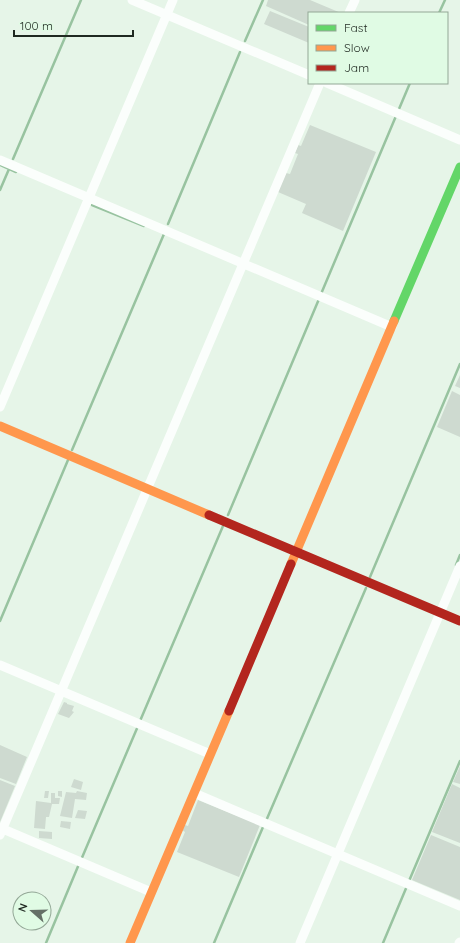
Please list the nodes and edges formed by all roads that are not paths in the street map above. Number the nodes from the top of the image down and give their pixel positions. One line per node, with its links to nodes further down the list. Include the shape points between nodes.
1 (132, 0): 5 (street)
2 (173, 0): 5 (street)
3 (355, 0): 4 (street)
4 (349, 12)
5 (166, 14): 6 (street); 12 (street)
6 (308, 75)
7 (320, 84): 13 (street)
8 (329, 84): 9 (street)
9 (460, 140)
10 (0, 160): 12 (street)
11 (460, 167): 14 (street)
12 (88, 197): 13 (street); 15 (street)
13 (242, 263): 14 (street); 17 (street)
14 (392, 327): 18 (street)
15 (0, 407)
16 (0, 426): 17 (street)
17 (147, 488): 18 (street); 23 (street)
18 (297, 552): 20 (street); 24 (street)
19 (460, 566): 20 (street)
20 (440, 612): 21 (street); 27 (street)
21 (460, 621)
22 (0, 665): 23 (street)
23 (61, 691): 24 (street); 26 (street)
24 (210, 754): 25 (street)
25 (194, 793): 27 (street); 28 (street)
26 (1, 832): 28 (street)
27 (337, 854): 29 (street); 31 (street)
28 (152, 892): 30 (street)
29 (460, 906)
30 (130, 943)
31 (300, 943)

